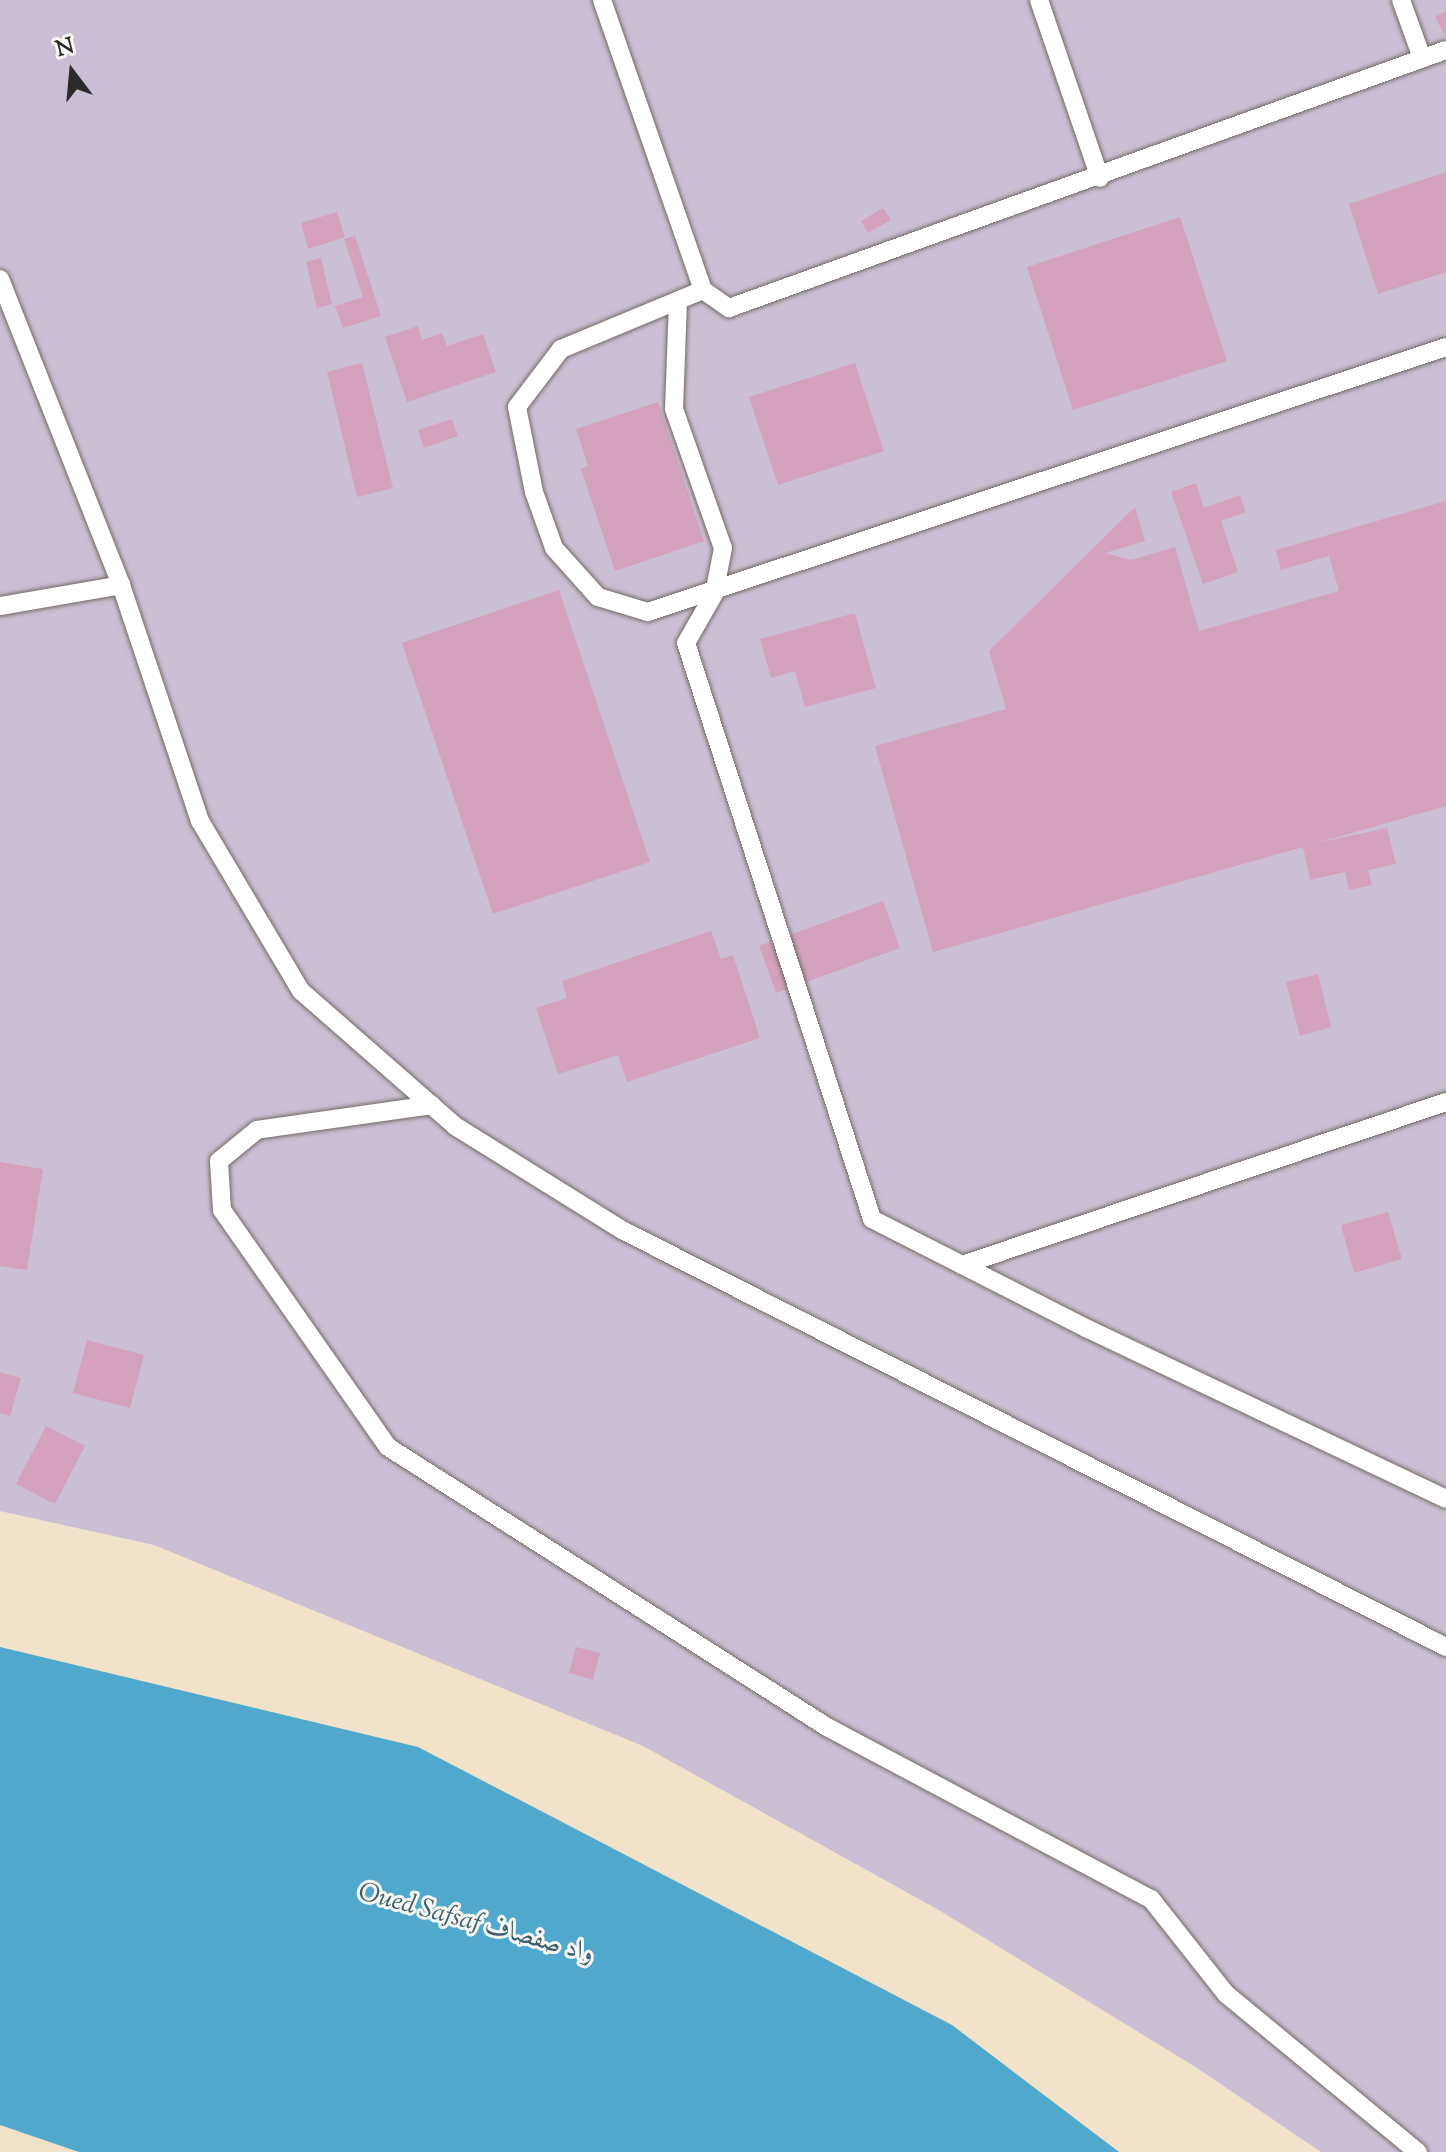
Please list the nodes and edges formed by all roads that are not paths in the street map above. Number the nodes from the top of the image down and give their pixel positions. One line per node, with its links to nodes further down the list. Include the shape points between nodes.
1 (602, 0): 8 (lane)
2 (1039, 0): 6 (lane)
3 (1401, 0): 5 (lane)
4 (1446, 50): 5 (lane)
5 (1422, 58): 6 (lane)
6 (1100, 178): 8 (lane, via 729,308)
7 (0, 279): 11 (lane)
8 (703, 290): 9 (lane)
9 (678, 301): 12 (lane, via 674,409 723,548); 12 (lane, via 561,349 517,407 534,492 554,548 598,597 648,612)
10 (1446, 347): 12 (lane)
11 (121, 585): 13 (lane); 15 (lane, via 200,821 293,978 301,991)
12 (714, 594): 16 (lane, via 686,643 872,1219)
13 (0, 606)
14 (1446, 1102): 16 (lane)
15 (432, 1105): 18 (lane, via 455,1126 622,1230); 19 (lane, via 257,1130 219,1161 222,1210 388,1447 827,1727 1151,1899 1226,1994)
16 (962, 1265): 17 (lane)
17 (1446, 1499)
18 (1446, 1647)
19 (1418, 2152)

